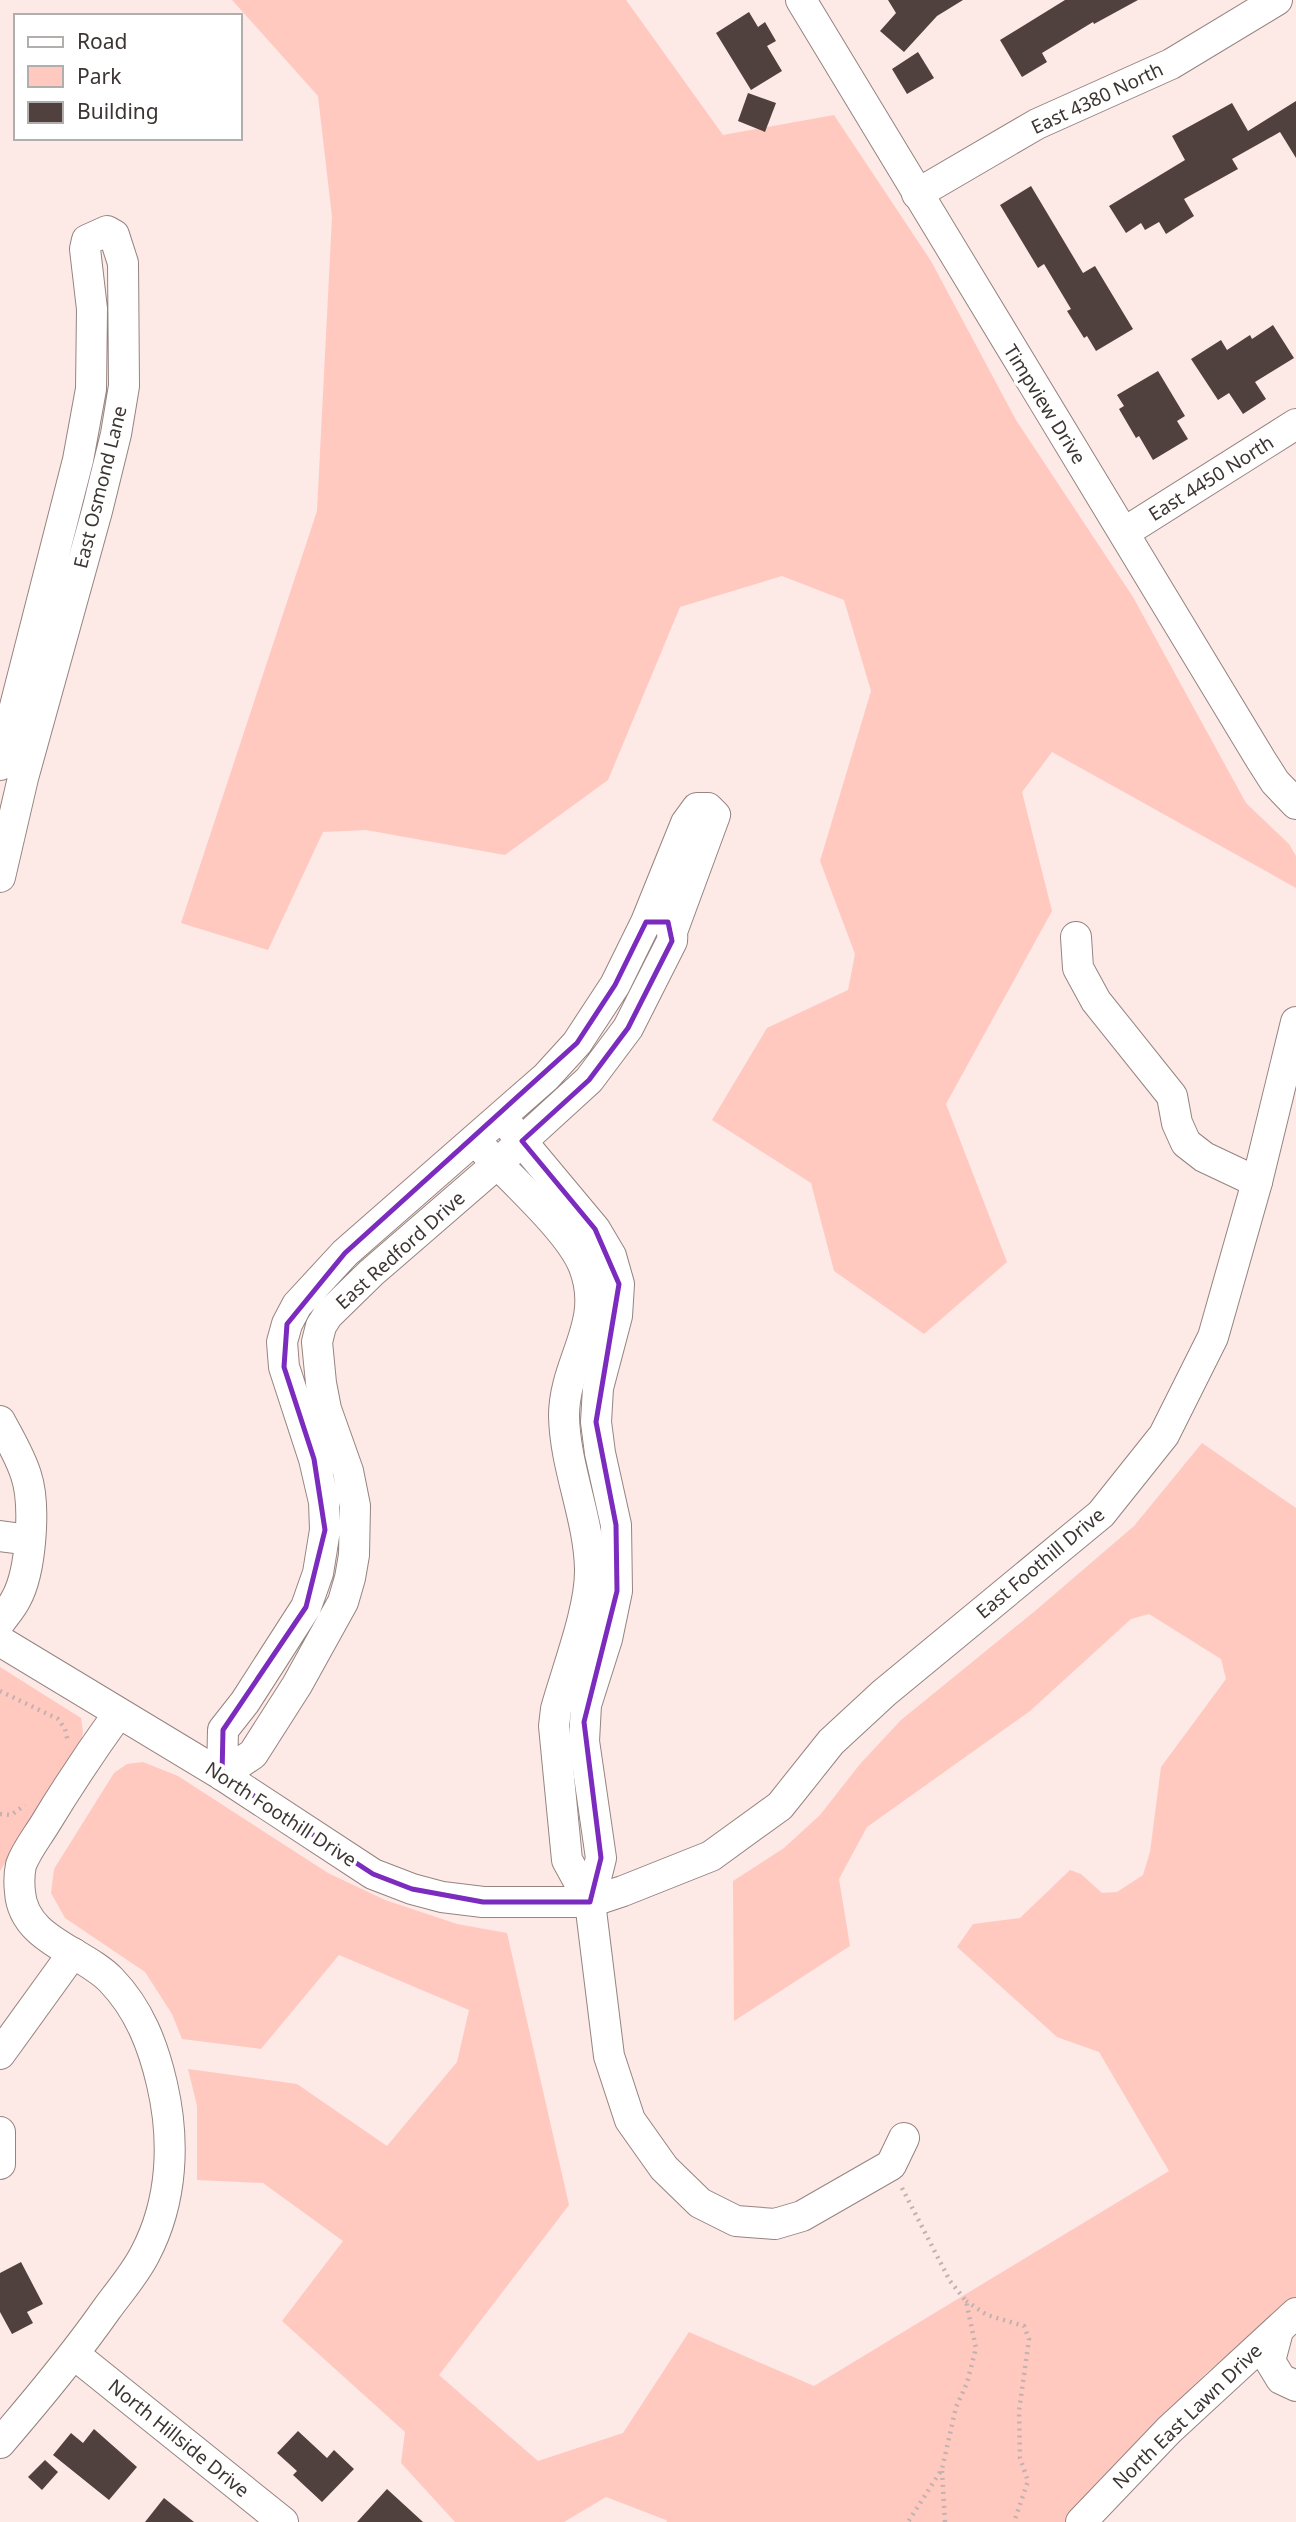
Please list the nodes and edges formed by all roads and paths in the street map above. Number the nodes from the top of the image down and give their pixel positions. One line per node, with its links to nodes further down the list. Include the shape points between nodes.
1 (801, 0): 3 (street, Timpview Drive)
2 (1277, 0): 3 (street, East 4380 North, via 1171,64 1037,124)
3 (917, 194): 5 (street, Timpview Drive)
4 (1296, 425): 5 (street, East 4450 North)
5 (1125, 532): 7 (street, Timpview Drive, via 1261,760)
6 (0, 765): 8 (street, East Osmond Lane, via 78,460 91,389 92,309 85,249 87,240 107,231 114,235 123,263 124,386 97,511)
7 (1296, 804)
8 (0, 877)
9 (1076, 937): 15 (street, via 1078,968 1096,1001 1172,1096 1186,1143)
10 (1296, 1022): 15 (street, East Foothill Drive)
11 (502, 1116): 12 (street, East Redford Drive); 13 (street); 13 (street, East Redford Drive, via 577,1042 659,925 672,941 628,1028 589,1080)
12 (475, 1140): 14 (street); 24 (street, East Redford Drive, via 345,1253 297,1305 287,1324 282,1342 284,1367 314,1459 325,1530 318,1573 306,1607 223,1730)
13 (522, 1141): 14 (street, East Redford Drive); 27 (street, via 595,1229 611,1256 619,1284 617,1316 598,1388 596,1422 616,1525 617,1591 584,1722 601,1858)
14 (497, 1164): 24 (street, East Redford Drive, via 371,1273 321,1326 317,1342 324,1396 355,1506 350,1578 343,1602 253,1754); 27 (street, via 566,1238 583,1265 592,1292 590,1318 573,1365 564,1416 590,1570 587,1599 554,1726 567,1860)
15 (1256, 1182): 27 (street, East Foothill Drive, via 1213,1337 1164,1435 1101,1514 875,1701 831,1742 780,1807 711,1856)
16 (0, 1421): 18 (street, via 27,1478)
17 (0, 1535): 18 (street)
18 (30, 1540): 19 (street, via 17,1599)
19 (0, 1622)
20 (0, 1641): 22 (street, North Foothill Drive)
21 (0, 1691): 23 (path, via 58,1719)
22 (118, 1714): 24 (street, North Foothill Drive); 28 (street, via 76,1773 26,1854 19,1874 20,1895 32,1923)
23 (69, 1745)
24 (222, 1775): 27 (street, North Foothill Drive, via 373,1874 412,1889 483,1902)
25 (32, 1800): 26 (path, via 11,1815)
26 (0, 1814)
27 (590, 1902): 33 (street, via 609,2056 631,2120 664,2168 700,2203 736,2221 775,2224 802,2216)
28 (73, 1954): 29 (street); 36 (street, via 110,1979 147,2033 169,2113 171,2149 167,2190 145,2255)
29 (0, 2054)
30 (0, 2132): 32 (street)
31 (904, 2138): 33 (street)
32 (0, 2164)
33 (891, 2165): 34 (path, via 950,2281)
34 (966, 2301): 39 (path, via 976,2347); 43 (path, via 987,2315 1024,2326 1029,2339 1019,2411 1020,2458 1028,2481)
35 (1287, 2322): 37 (street, via 1270,2361 1280,2379); 44 (street, North East Lawn Drive, via 1169,2430)
36 (75, 2355): 38 (street); 40 (street, North Hillside Drive)
37 (1296, 2386)
38 (0, 2443)
39 (942, 2469): 41 (path); 42 (path)
40 (283, 2522)
41 (908, 2522)
42 (945, 2522)
43 (1014, 2522)
44 (1081, 2522)

